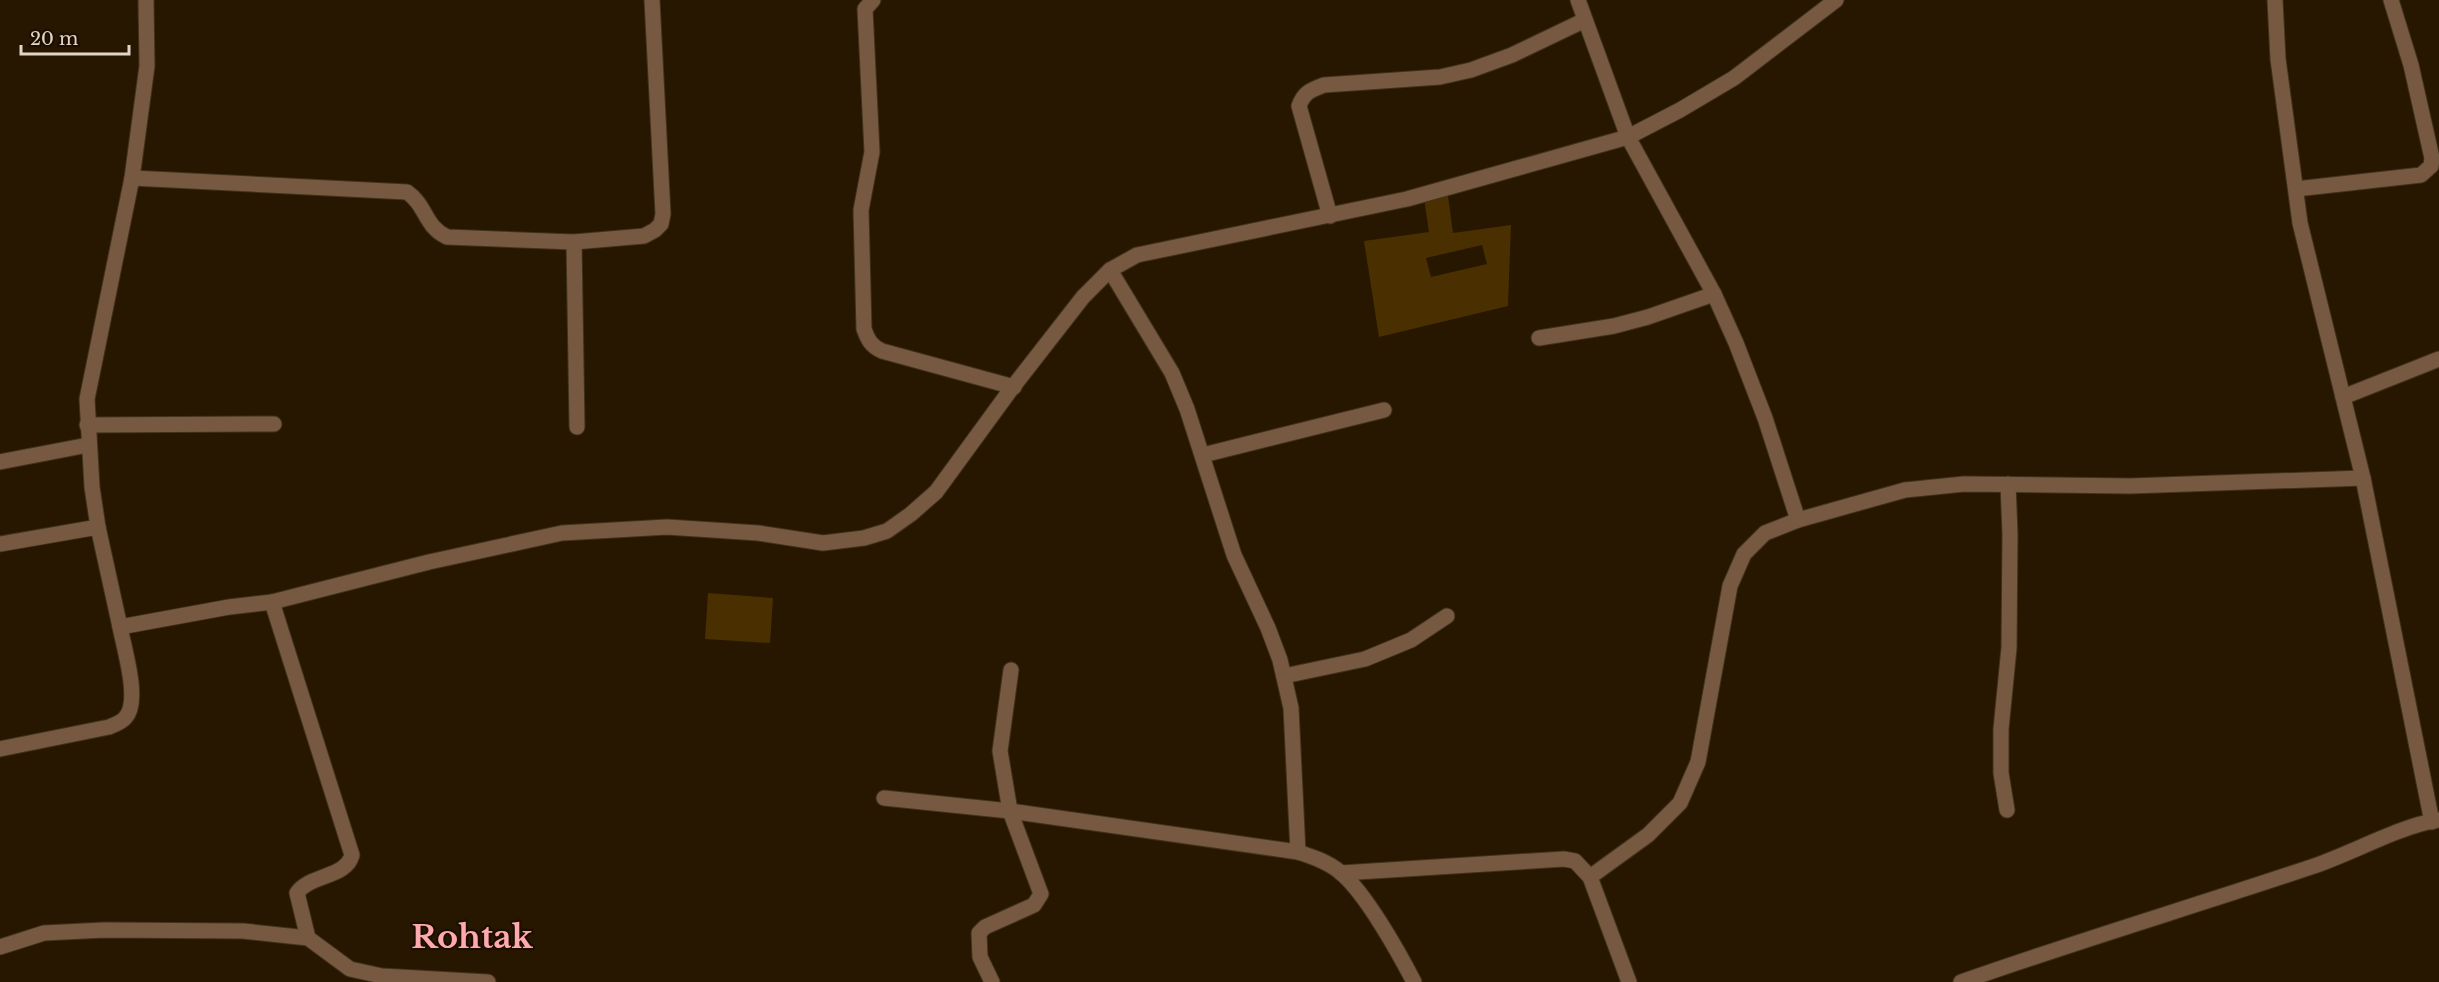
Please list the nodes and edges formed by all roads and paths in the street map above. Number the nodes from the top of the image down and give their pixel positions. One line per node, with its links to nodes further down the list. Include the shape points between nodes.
1 (146, 0): 10 (street, via 147,66)
2 (652, 0): 13 (street, via 661,224 644,236)
3 (873, 0): 18 (street, via 865,9 872,152 861,210 864,329 868,341 882,351)
4 (1578, 0): 8 (street)
5 (1836, 0): 9 (street, via 1734,78)
6 (2276, 0): 11 (street, via 2278,59)
7 (2391, 0): 11 (street, via 2411,65 2431,166 2421,176)
8 (1584, 20): 9 (street); 12 (street, via 1471,70 1440,77 1310,90 1299,106)
9 (1628, 137): 12 (street, via 1407,199); 15 (street)
10 (132, 178): 13 (street, via 407,192 418,200 435,231 447,237); 22 (street, via 92,371)
11 (2296, 189): 19 (street, via 2300,223)
12 (1330, 216): 14 (street, via 1137,255)
13 (574, 242): 23 (street)
14 (1110, 270): 18 (street, via 1083,297); 25 (street, via 1172,373)
15 (1714, 294): 16 (street, via 1614,326); 29 (street, via 1765,418)
16 (1539, 338)
17 (2439, 359): 19 (street)
18 (1014, 387): 32 (street, via 936,492 887,531 864,538 823,543 758,533 667,527 562,533 418,564)
19 (2343, 398): 27 (street)
20 (1384, 410): 25 (street)
21 (273, 424): 22 (street)
22 (87, 425): 24 (street)
23 (578, 427)
24 (88, 444): 26 (street); 30 (street)
25 (1203, 455): 36 (street, via 1234,555 1268,628)
26 (0, 462)
27 (2363, 478): 28 (street, via 2130,486); 41 (street)
28 (2008, 484): 29 (street, via 1905,490); 39 (street, via 2009,648 2001,729 2001,773)
29 (1798, 520): 44 (street, via 1765,533 1744,554 1730,586 1698,762 1680,803 1648,835)
30 (98, 527): 31 (street); 34 (street)
31 (0, 544)
32 (272, 602): 34 (street); 45 (street, via 352,855 343,868 308,882 297,893)
33 (1447, 616): 36 (street, via 1411,640 1365,659)
34 (120, 627): 37 (street, via 133,696 125,719 109,727)
35 (1011, 670): 40 (street, via 1000,751)
36 (1284, 676): 42 (street, via 1291,708)
37 (0, 749)
38 (884, 798): 40 (street)
39 (2007, 810)
40 (1010, 811): 42 (street); 48 (street, via 1041,894 1034,905 979,933 981,957)
41 (2435, 821): 51 (street, via 2323,863)
42 (1298, 852): 43 (street)
43 (1341, 873): 44 (street, via 1564,859 1575,861); 49 (street, via 1370,910)
44 (1590, 877): 50 (street)
45 (308, 938): 46 (street, via 243,931 104,930 44,933); 47 (street, via 350,969 382,976)
46 (0, 947)
47 (488, 982)
48 (992, 982)
49 (1414, 982)
50 (1629, 982)
51 (1961, 982)

